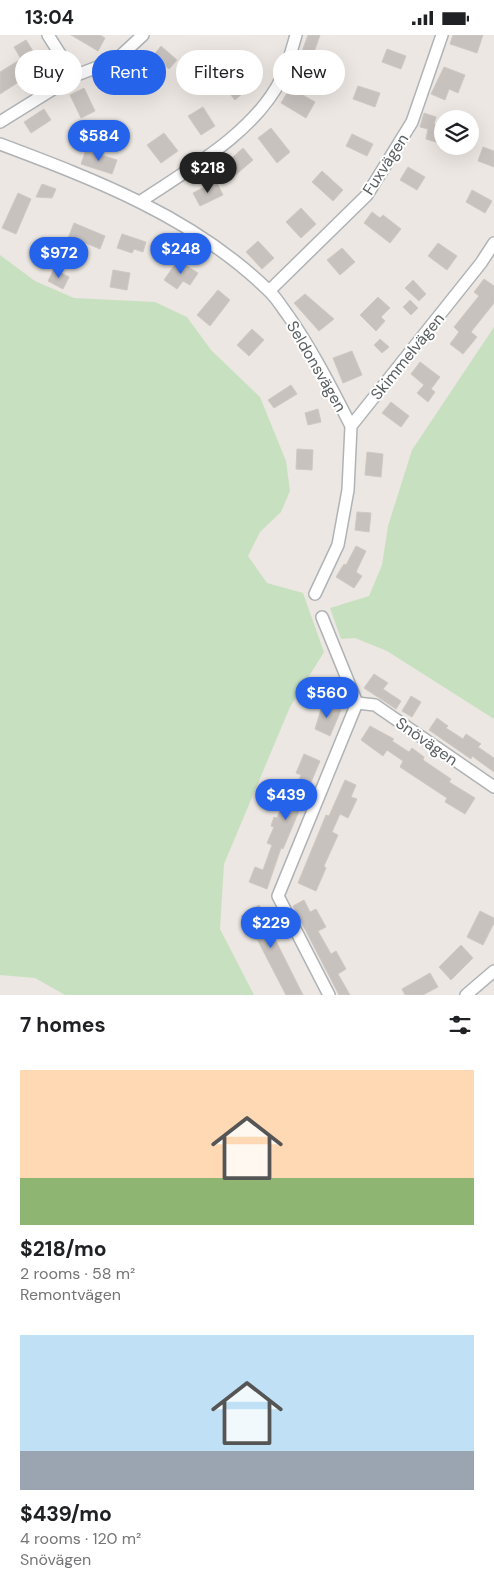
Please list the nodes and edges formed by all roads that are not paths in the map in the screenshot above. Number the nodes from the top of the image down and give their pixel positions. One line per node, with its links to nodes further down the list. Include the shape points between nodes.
1 (48, 35): 5 (street)
2 (143, 35): 6 (street, via 116,60)
3 (296, 35): 10 (street, via 281,79 259,111 220,148)
4 (442, 35): 12 (street, Fuxvägen, via 412,122 367,195)
5 (58, 50)
6 (82, 73)
7 (43, 95): 8 (street)
8 (0, 122)
9 (0, 144): 10 (street, Seldonsvägen)
10 (141, 201): 12 (street, Seldonsvägen, via 203,237)
11 (494, 243): 13 (street, Skimmelvägen)
12 (270, 291): 13 (street, Seldonsvägen, via 307,342)
13 (351, 426): 14 (street, via 348,491 338,545)
14 (316, 593)
15 (322, 617): 16 (street)
16 (357, 703): 17 (street, Snövägen, via 375,705); 19 (street, via 278,896)
17 (494, 787)
18 (494, 971): 20 (street)
19 (329, 995)
20 (466, 995)

